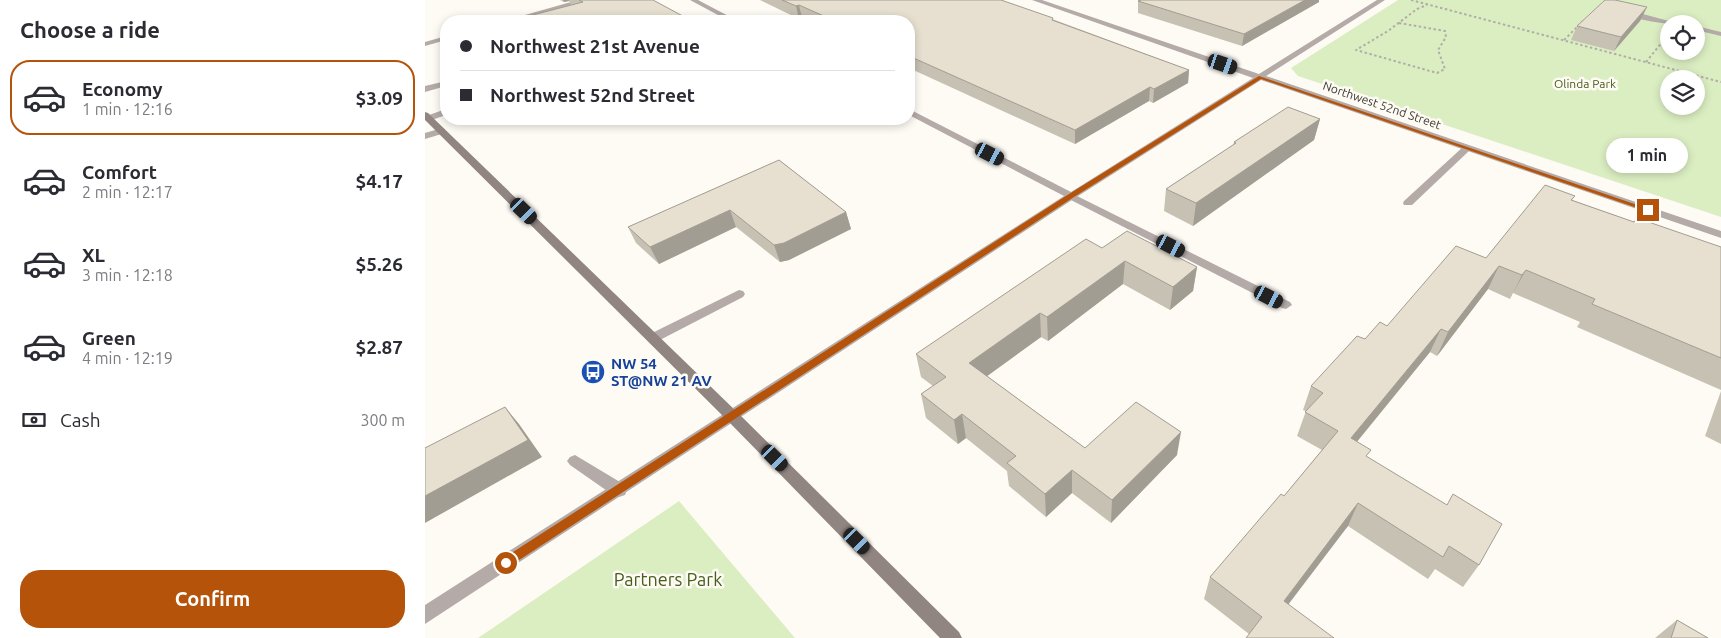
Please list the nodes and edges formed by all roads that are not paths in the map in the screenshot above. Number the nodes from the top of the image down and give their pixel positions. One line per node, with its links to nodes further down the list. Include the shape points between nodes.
1 (586, 0): 6 (street)
2 (693, 0): 7 (street)
3 (1035, 0): 13 (street, Northwest 52nd Street)
4 (1379, 0): 13 (street)
5 (1613, 0): 8 (street, via 1611,2 1626,12)
6 (530, 15)
7 (722, 15)
8 (1660, 20)
9 (1705, 31): 10 (street)
10 (1721, 34)
11 (440, 40): 12 (street)
12 (425, 44)
13 (1261, 77): 21 (street, Northwest 52nd Street); 22 (street)
14 (440, 85): 15 (street)
15 (425, 89)
16 (440, 114): 18 (street)
17 (915, 115): 22 (street)
18 (427, 117): 19 (main road)
19 (442, 131): 20 (street); 27 (main road)
20 (425, 136)
21 (1467, 148): 23 (street); 24 (street, Northwest 52nd Street)
22 (1071, 196): 26 (street); 28 (street)
23 (1408, 203)
24 (1721, 235)
25 (739, 294): 27 (street)
26 (1286, 305)
27 (653, 338): 28 (main road)
28 (733, 417): 30 (street); 32 (main road)
29 (575, 462): 30 (street)
30 (619, 490): 31 (street)
31 (425, 615)
32 (953, 638)

